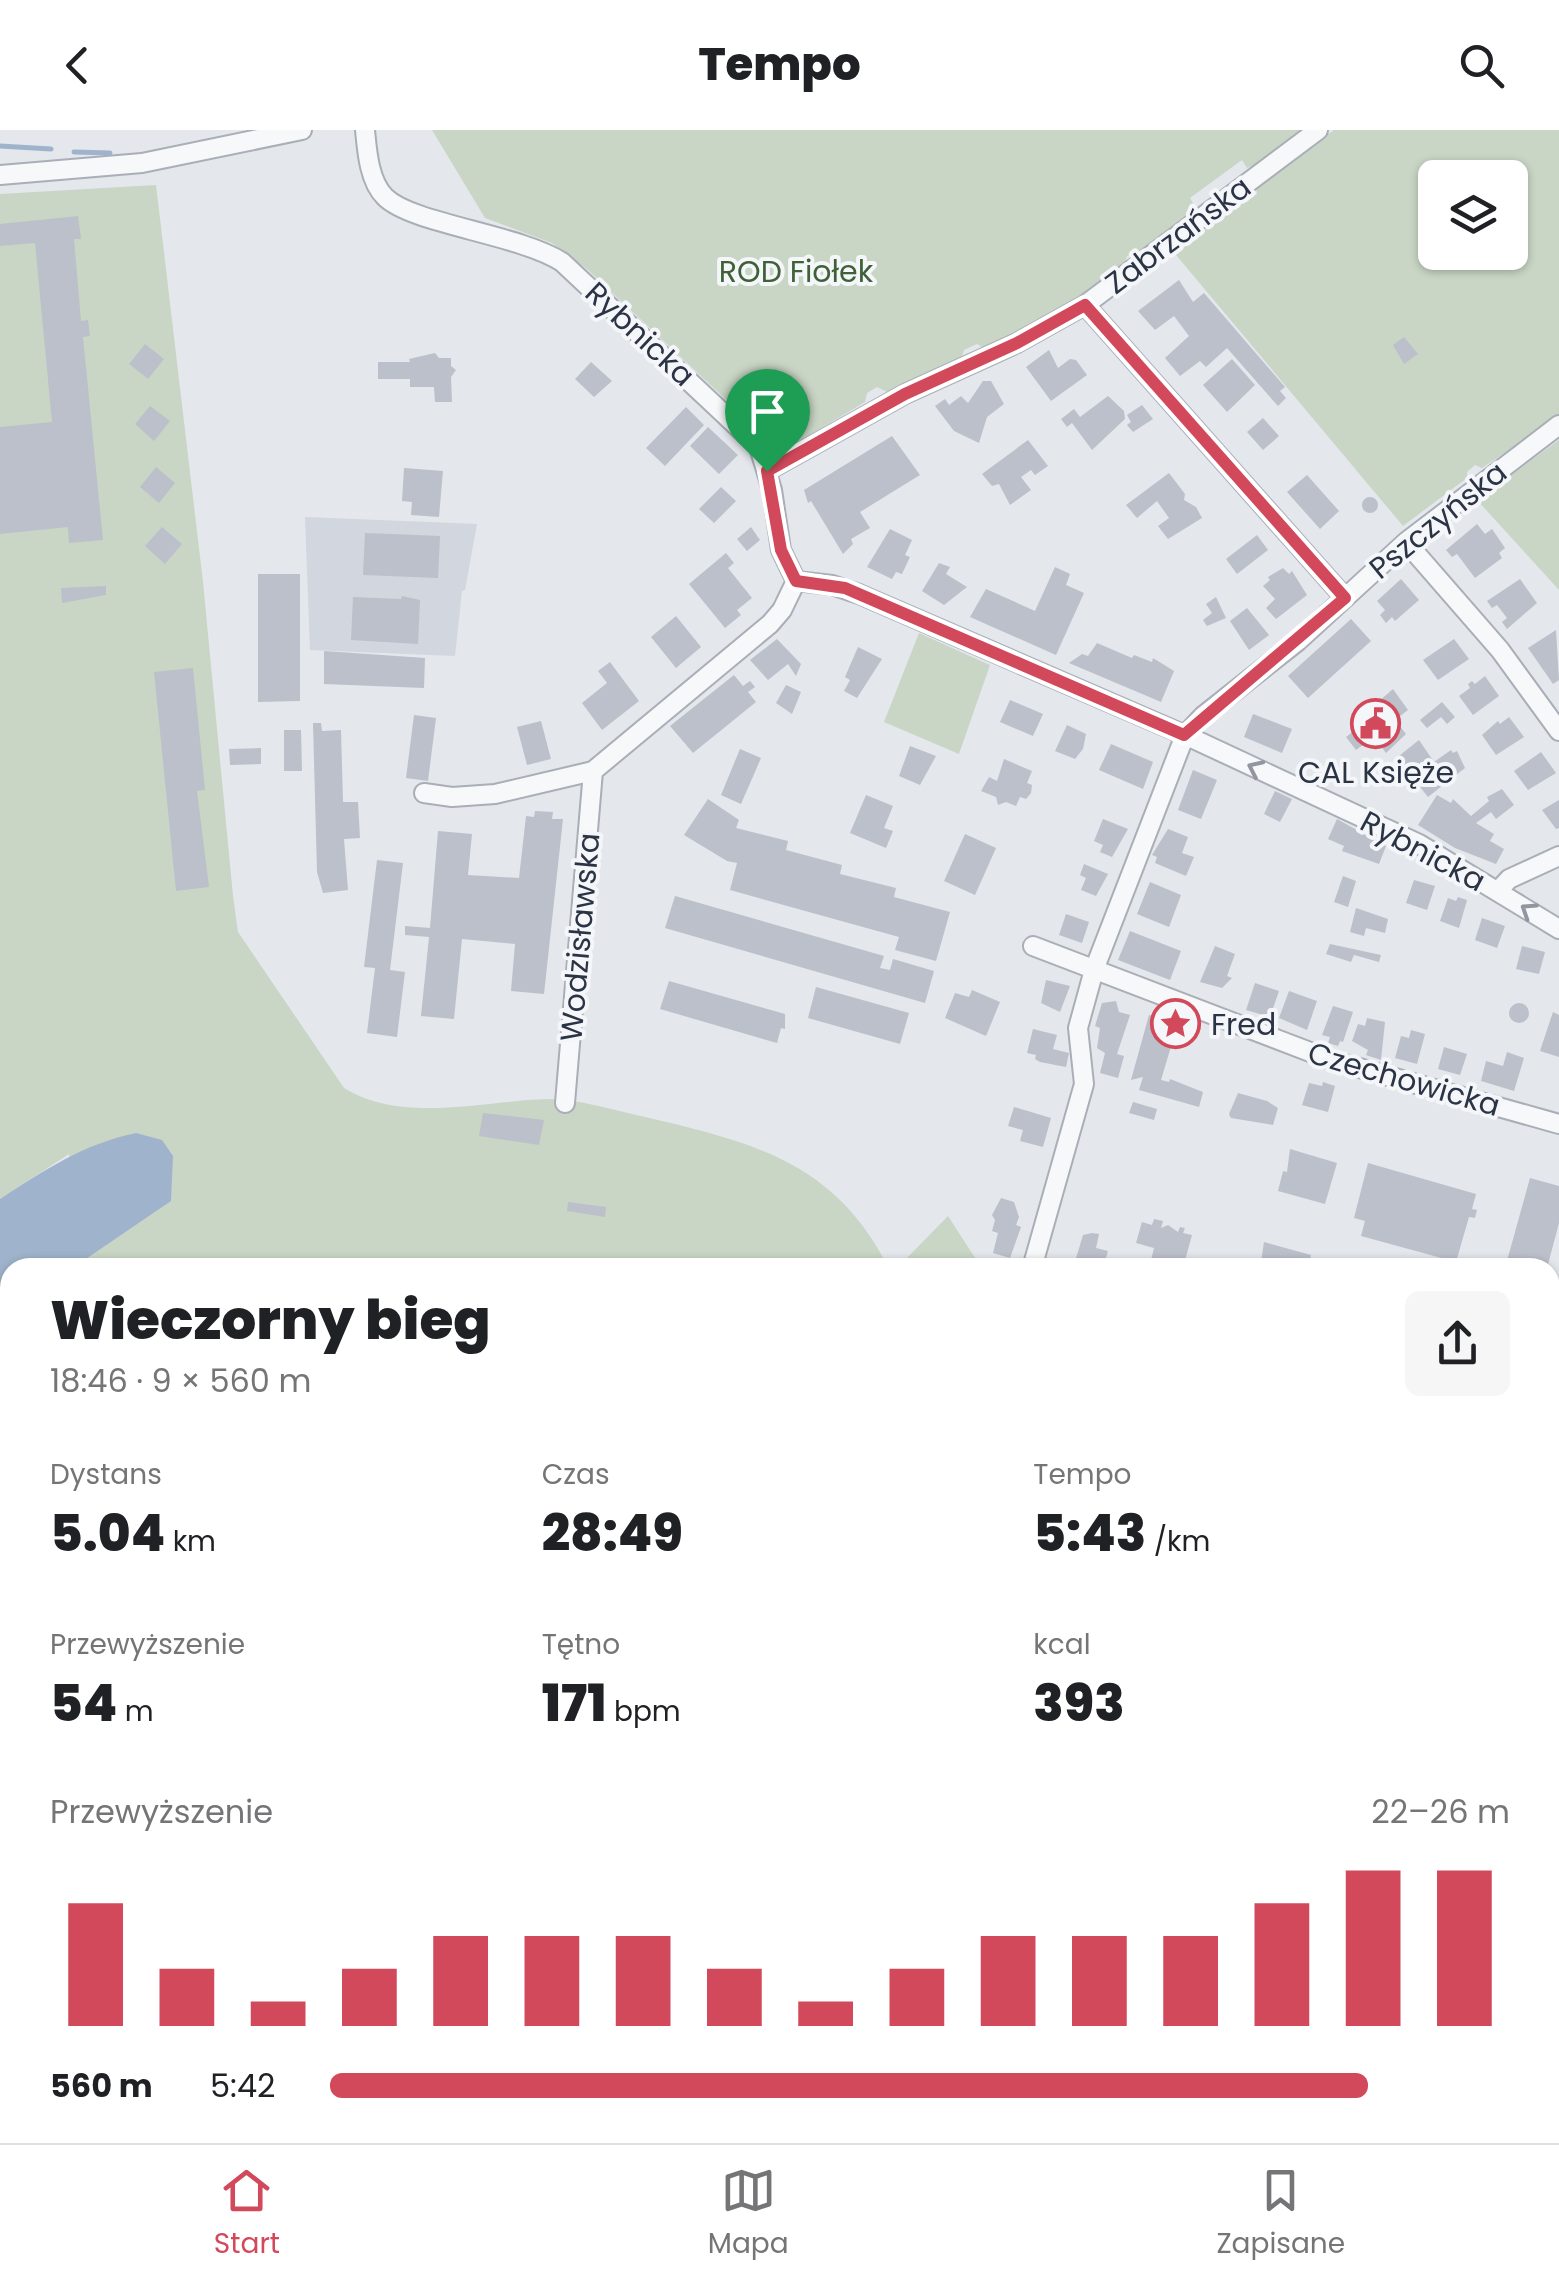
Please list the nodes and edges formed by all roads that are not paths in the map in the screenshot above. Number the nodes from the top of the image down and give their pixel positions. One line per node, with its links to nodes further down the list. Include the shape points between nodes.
1 (302, 130): 4 (street, via 142,163)
2 (365, 130): 7 (street, Rybnicka, via 373,174 386,198 562,262 759,447)
3 (1318, 130): 5 (street, Zabrzańska)
4 (0, 175)
5 (1085, 305): 7 (street, Zabrzańska); 10 (street)
6 (1559, 425): 8 (street, Pszczyńska)
7 (767, 471): 9 (street, Rybnicka, via 781,550)
8 (1406, 542): 10 (street, Pszczyńska); 11 (street, via 1500,650)
9 (796, 581): 12 (street, Rybnicka, via 845,588); 13 (street, via 770,624)
10 (1345, 598): 12 (street, Pszczyńska)
11 (1559, 731)
12 (1184, 735): 16 (street, Rybnicka, one-way to 12, via 1419,844); 19 (street)
13 (593, 771): 14 (street, via 494,794); 20 (street, Wodzisławska)
14 (424, 792)
15 (1559, 856): 16 (street)
16 (1498, 890): 17 (street, Rybnicka, one-way to 16)
17 (1559, 930)
18 (1033, 946): 19 (street, Czechowicka)
19 (1094, 970): 21 (street, Czechowicka, via 1331,1060); 22 (street, via 1078,1028 1084,1084)
20 (565, 1103)
21 (1559, 1124)
22 (1035, 1258)

